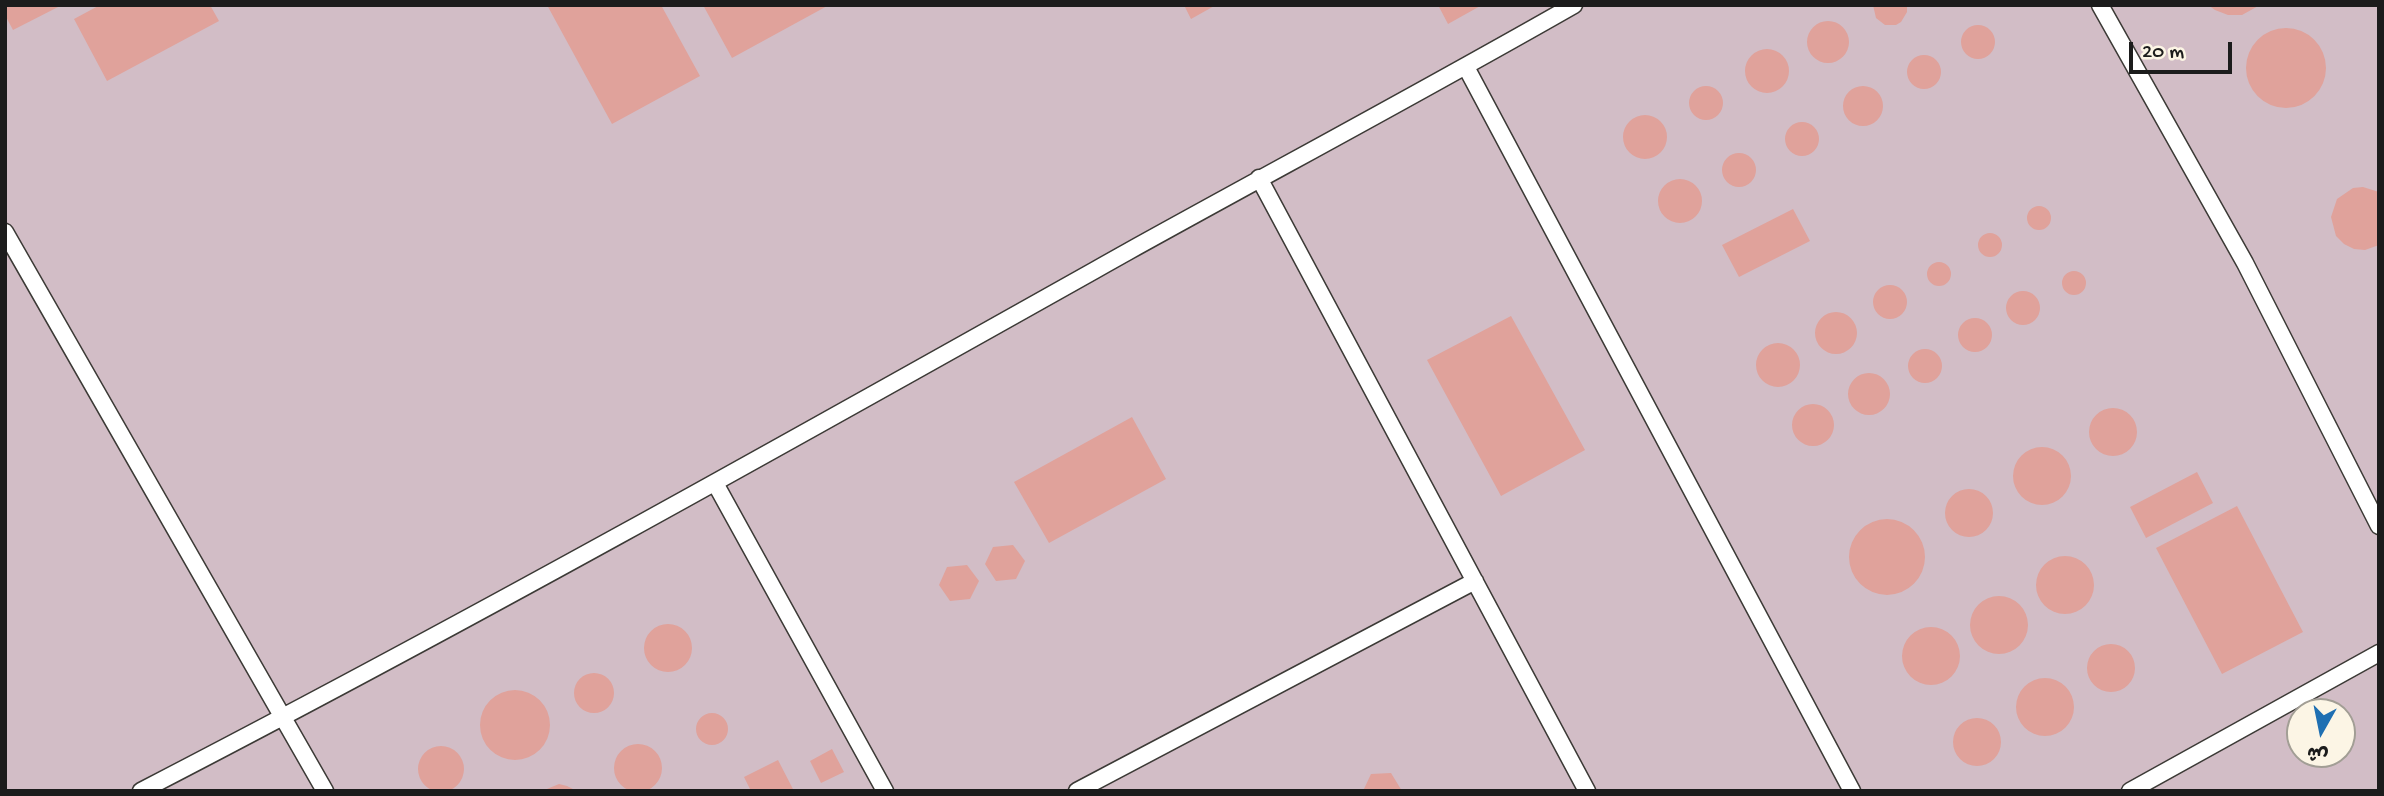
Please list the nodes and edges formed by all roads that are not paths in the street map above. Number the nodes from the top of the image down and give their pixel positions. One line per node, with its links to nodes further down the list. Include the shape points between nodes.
1 (1574, 5): 3 (lane)
2 (2099, 5): 7 (lane, via 2245,263)
3 (1466, 67): 4 (lane); 16 (lane)
4 (1259, 178): 6 (lane); 8 (lane)
5 (5, 232): 10 (lane)
6 (715, 483): 10 (lane); 13 (lane)
7 (2379, 526)
8 (1475, 581): 14 (lane); 15 (lane)
9 (2379, 653): 17 (lane)
10 (284, 717): 11 (lane); 12 (lane)
11 (141, 791)
12 (325, 791)
13 (885, 791)
14 (1077, 791)
15 (1587, 791)
16 (1852, 791)
17 (2130, 791)

